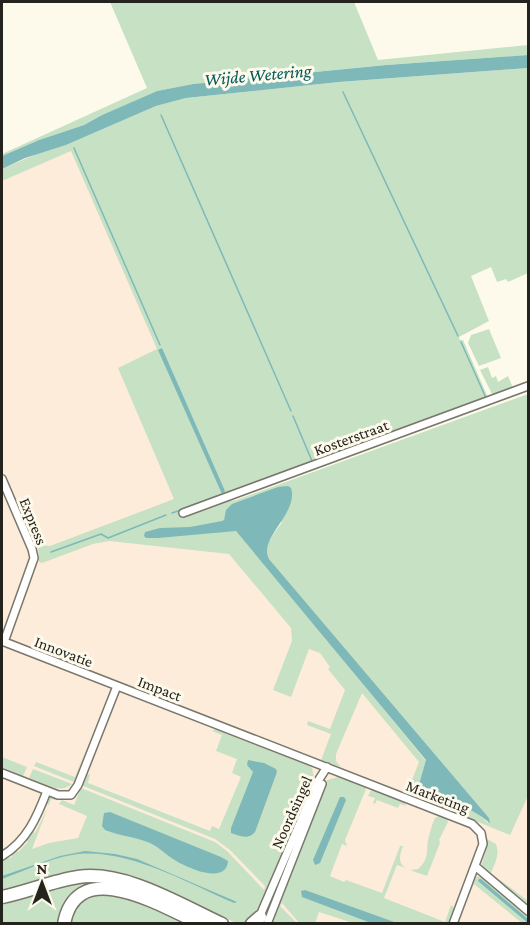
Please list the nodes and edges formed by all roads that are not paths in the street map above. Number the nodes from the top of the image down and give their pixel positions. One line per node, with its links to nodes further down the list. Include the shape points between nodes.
1 (528, 386): 3 (street, Kosterstraat)
2 (2, 479): 4 (street, Express, via 34,558)
3 (183, 513)
4 (3, 641): 5 (street, Innovatie)
5 (117, 686): 6 (street, Impact); 8 (street, Impact, via 76,790 67,796)
6 (327, 767): 10 (street, Marketing, via 472,824 483,840); 13 (street, Noordsingel)
7 (2, 772): 8 (street, Impact)
8 (47, 791): 9 (street, via 30,828)
9 (2, 856)
10 (475, 866): 12 (street); 17 (street, Marketing)
11 (2, 897): 16 (highway, via 79,877 106,877 123,880)
12 (528, 911)
13 (259, 922)
14 (64, 924): 15 (highway, via 76,899 105,887 133,893)
15 (201, 924)
16 (222, 924)
17 (453, 924)

